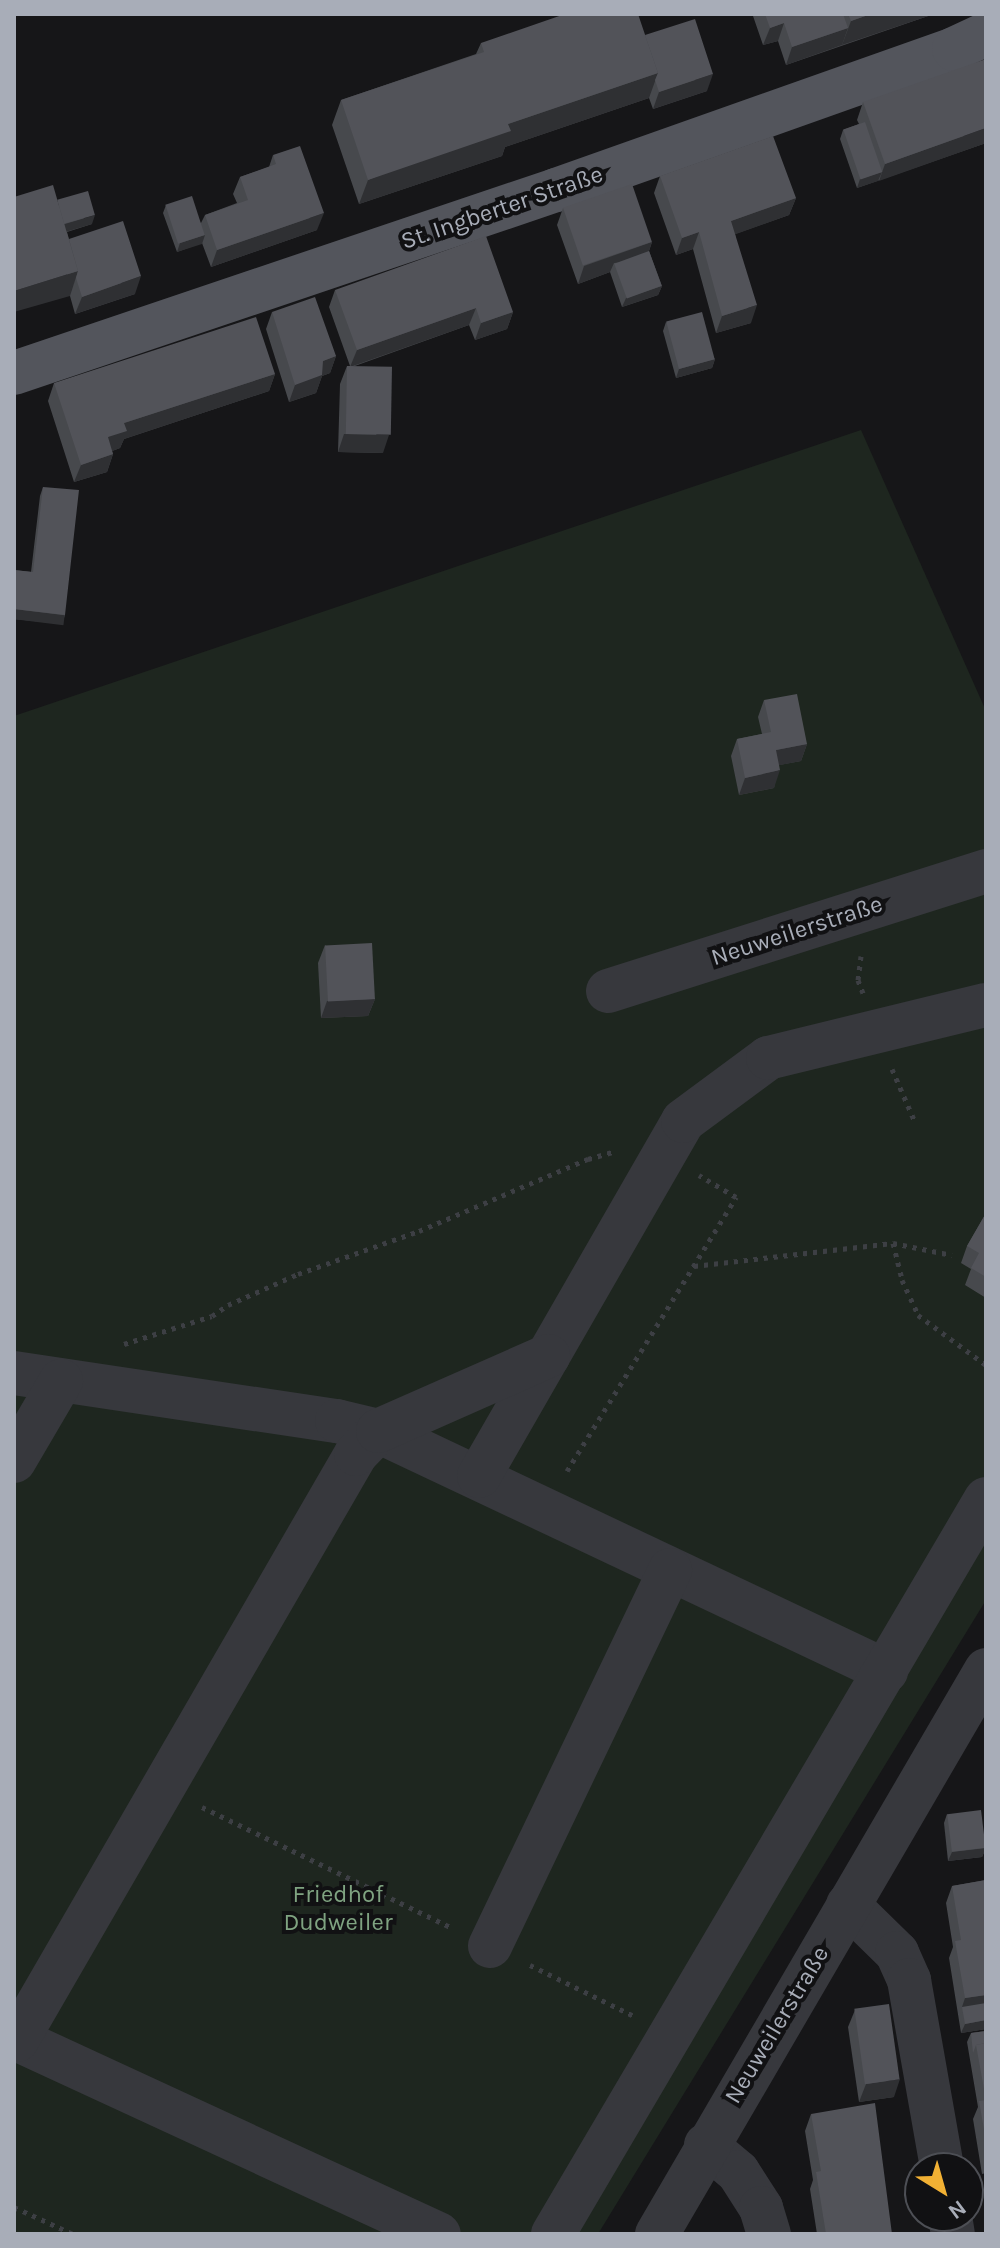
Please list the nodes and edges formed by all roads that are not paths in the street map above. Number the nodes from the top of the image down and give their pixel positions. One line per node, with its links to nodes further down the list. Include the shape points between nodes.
1 (986, 34): 2 (main road, St. Ingberter Straße, via 556,190)
2 (14, 373)
3 (986, 871): 4 (street, Neuweilerstraße)
4 (608, 991)
5 (986, 1005): 6 (street, via 768,1058 683,1121)
6 (548, 1356): 9 (street); 11 (street)
7 (14, 1373): 8 (street)
8 (61, 1381): 9 (street); 10 (street)
9 (378, 1431): 11 (street); 18 (street, via 356,1454)
10 (14, 1461)
11 (479, 1476): 13 (street)
12 (986, 1499): 15 (street)
13 (670, 1570): 15 (street); 17 (street)
14 (986, 1670): 16 (street, Neuweilerstraße)
15 (886, 1671): 22 (street)
16 (848, 1905): 19 (street, Neuweilerstraße); 20 (street, via 897,1953 909,1980)
17 (490, 1946)
18 (16, 2039): 21 (street)
19 (706, 2145): 23 (street, Neuweilerstraße); 24 (street, via 738,2172 761,2208)
20 (939, 2152)
21 (439, 2234)
22 (553, 2234)
23 (657, 2234)
24 (769, 2234)

